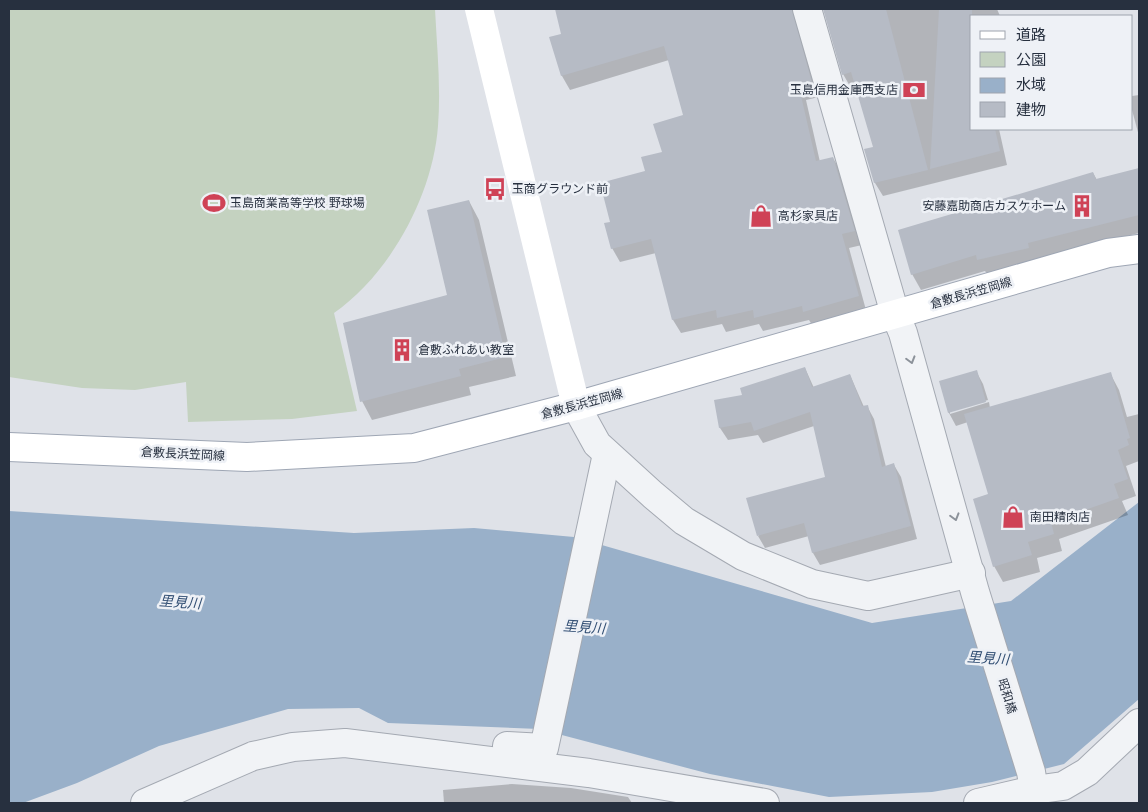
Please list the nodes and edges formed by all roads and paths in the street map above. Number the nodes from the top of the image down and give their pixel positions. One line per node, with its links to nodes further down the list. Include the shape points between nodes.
1 (479, 9): 5 (main road)
2 (807, 9): 4 (street, 昭和橋)
3 (1139, 250): 4 (main road, 倉敷長浜笠岡線, via 1108,253)
4 (895, 314): 5 (main road, 倉敷長浜笠岡線); 8 (street, 昭和橋, one-way to 8)
5 (576, 406): 6 (main road, 倉敷長浜笠岡線, via 414,448 247,457); 7 (street, via 597,444)
6 (9, 446)
7 (607, 454): 8 (street, via 684,521 744,556 812,584 868,596); 10 (street)
8 (973, 583): 13 (street, 昭和橋)
9 (1139, 723): 13 (street, via 1088,772 1063,786)
10 (544, 748): 11 (street, via 483,746); 12 (street, via 630,774)
11 (470, 757): 12 (street); 14 (street, via 346,743 294,747 254,756)
12 (636, 780): 15 (street)
13 (1032, 788): 16 (street)
14 (145, 803)
15 (766, 803)
16 (978, 803)

